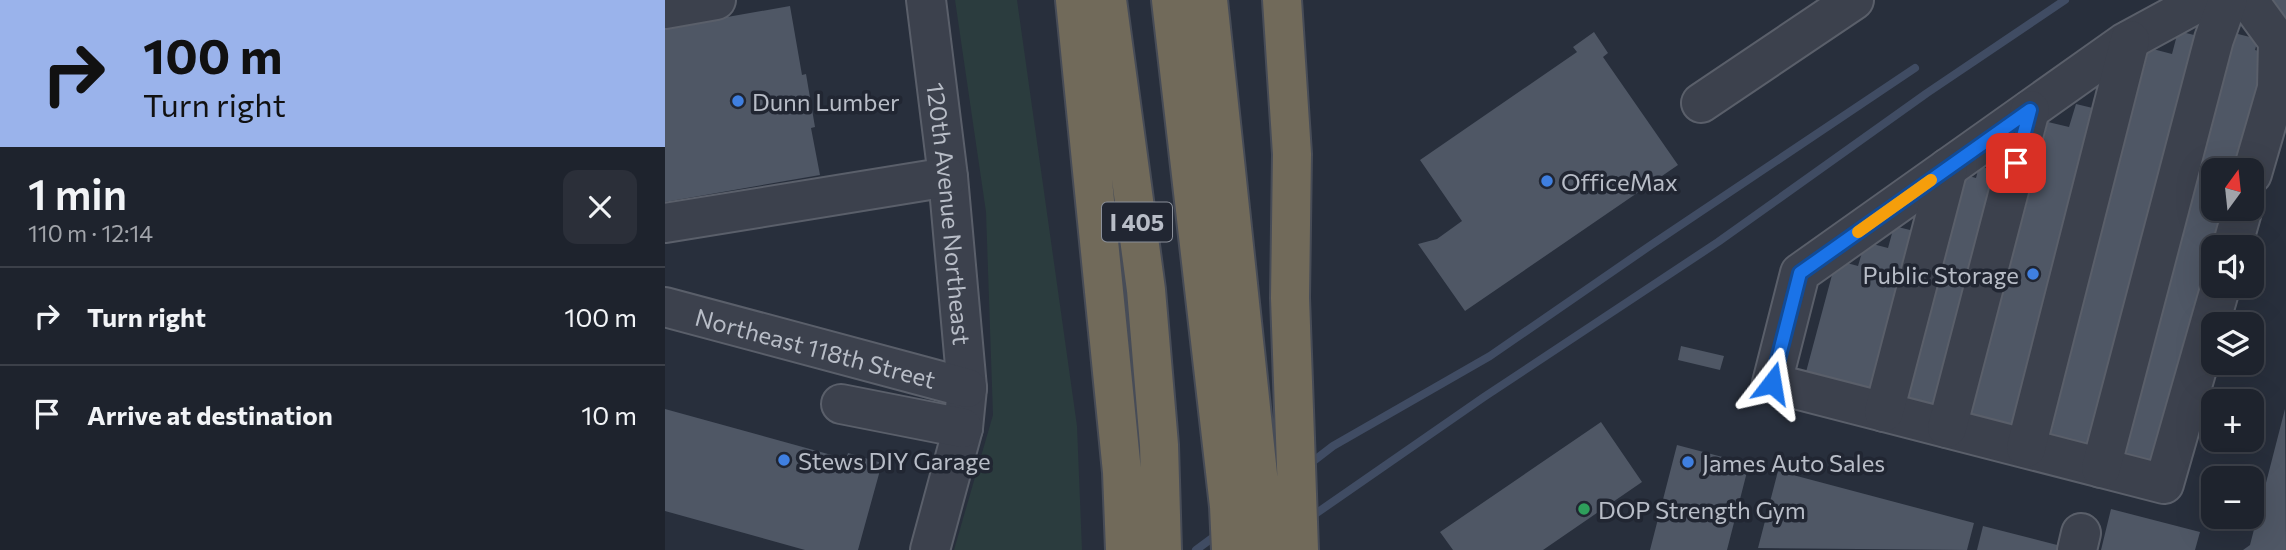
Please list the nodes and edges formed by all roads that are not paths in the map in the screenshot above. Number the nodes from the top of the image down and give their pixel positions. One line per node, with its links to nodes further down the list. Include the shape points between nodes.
1 (716, 0): 13 (street)
2 (926, 0): 21 (street, 120th Avenue Northeast)
3 (1065, 0): 15 (highway)
4 (1075, 0): 15 (highway, I 405)
5 (1107, 0): 34 (highway, I 405, via 1146,290)
6 (1171, 0): 35 (highway, I 405)
7 (1208, 0): 36 (highway)
8 (1282, 0): 37 (highway, via 1292,154 1290,298)
9 (1854, 0): 17 (street)
10 (2203, 0): 14 (street)
11 (2228, 0): 31 (street)
12 (2248, 0): 16 (street, via 2278,41)
13 (665, 9)
14 (2130, 40): 18 (street); 30 (street)
15 (1084, 72): 33 (highway, I 405, via 1122,472)
16 (2281, 90): 19 (street)
17 (1701, 103)
18 (2030, 110): 20 (street); 29 (street)
19 (2258, 158)
20 (1948, 168): 27 (street); 27 (street, via 1800,273 1772,383)
21 (948, 177): 22 (street); 25 (street, 120th Avenue Northeast)
22 (665, 223)
23 (2217, 298): 31 (street, via 2164,484)
24 (665, 307): 25 (street, Northeast 118th Street)
25 (967, 388): 28 (street, 120th Avenue Northeast)
26 (841, 404): 28 (street)
27 (1884, 412): 29 (street)
28 (963, 428): 32 (street, 120th Avenue Northeast)
29 (1947, 428): 30 (street)
30 (2026, 449): 31 (street)
31 (2101, 468)
32 (930, 550)
33 (1125, 550)
34 (1162, 550)
35 (1231, 550)
36 (1266, 550)
37 (1299, 550)

